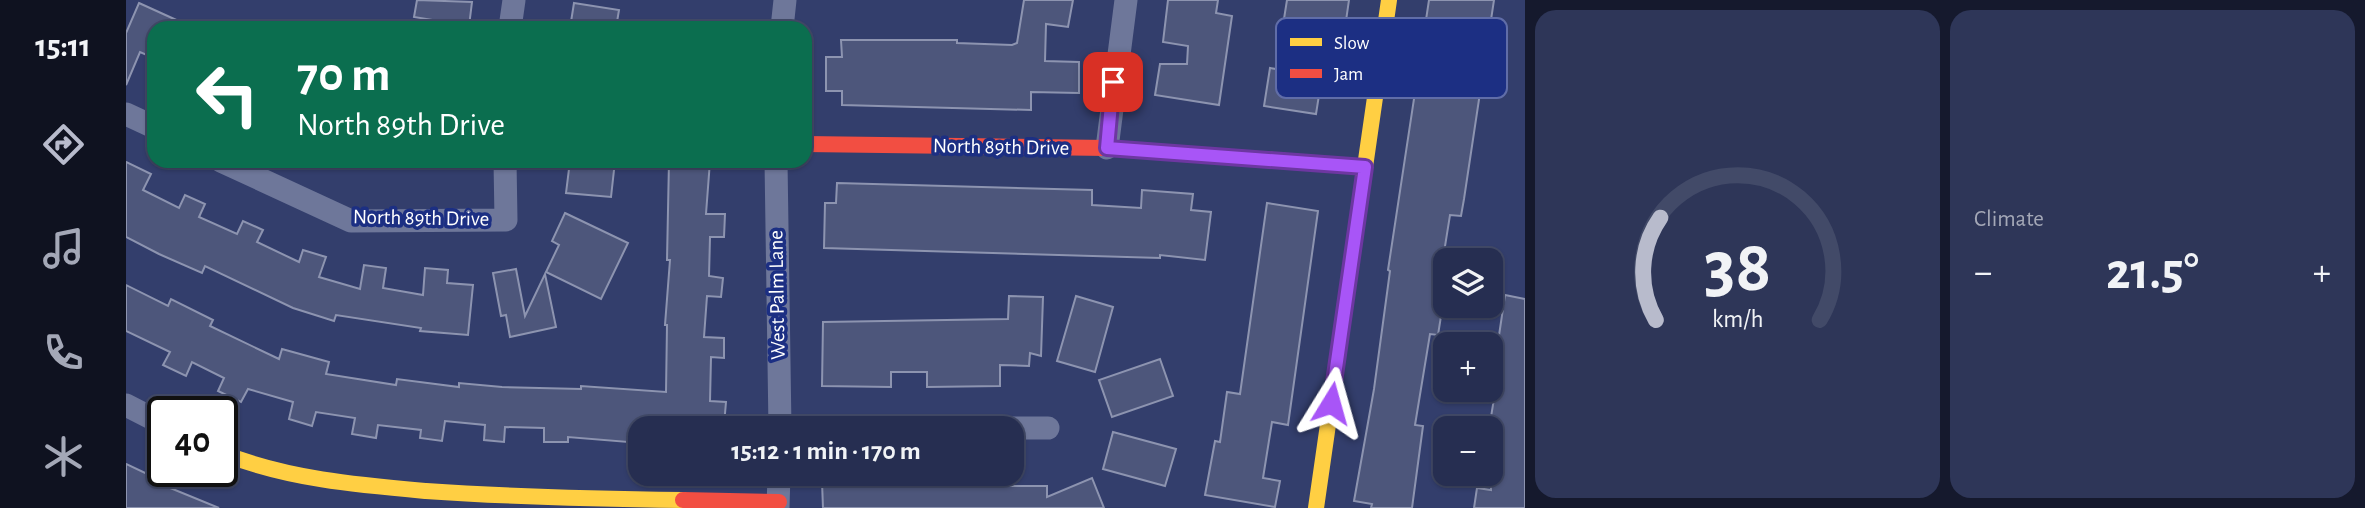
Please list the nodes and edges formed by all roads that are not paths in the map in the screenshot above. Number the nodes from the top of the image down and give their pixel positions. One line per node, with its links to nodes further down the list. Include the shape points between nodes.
1 (514, 0): 6 (street)
2 (785, 0): 7 (street)
3 (1126, 0): 12 (street)
4 (1389, 0): 5 (street)
5 (1386, 18)
6 (511, 21)
7 (783, 21)
8 (1375, 98): 13 (street)
9 (126, 114): 10 (street)
10 (147, 124)
11 (812, 144): 12 (street, North 89th Drive)
12 (1107, 148): 13 (street, North 89th Drive)
13 (1365, 167): 25 (street)
14 (236, 168): 15 (street, North 89th Drive, via 351,221 506,220)
15 (505, 168)
16 (776, 168): 19 (street, West Palm Lane)
17 (126, 405): 18 (street)
18 (147, 416)
19 (780, 416)
20 (1024, 428): 21 (street)
21 (1048, 428)
22 (238, 459): 24 (street, via 341,483 482,496)
23 (779, 486): 24 (street)
24 (779, 505)
25 (1316, 508)

